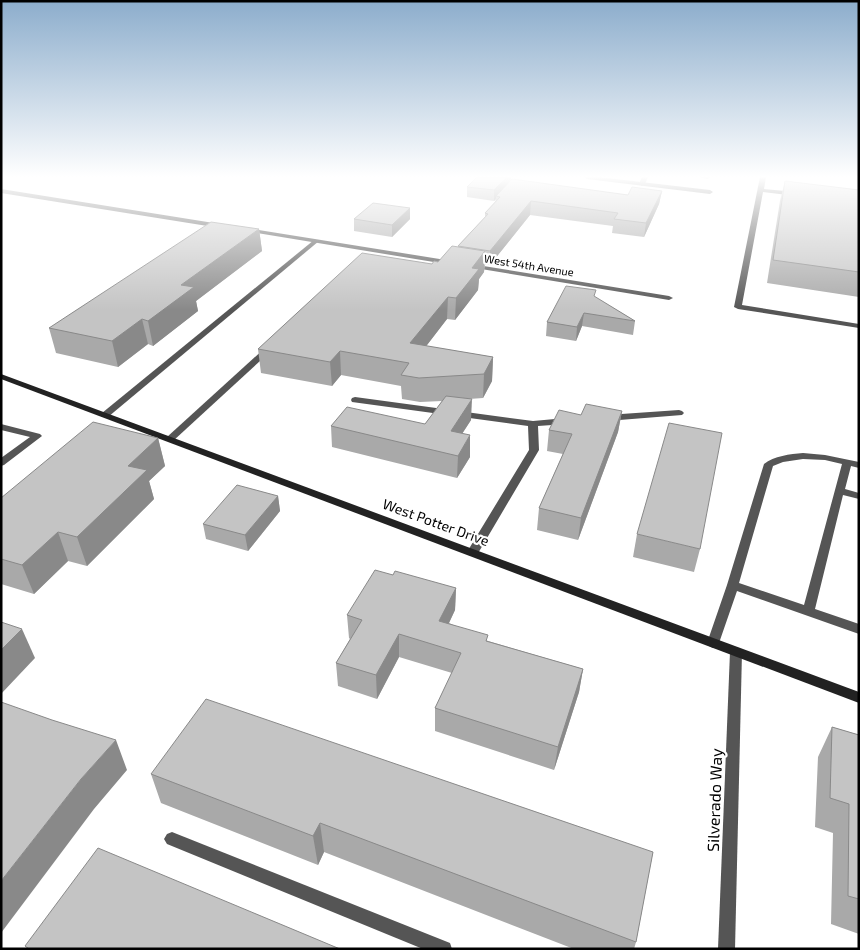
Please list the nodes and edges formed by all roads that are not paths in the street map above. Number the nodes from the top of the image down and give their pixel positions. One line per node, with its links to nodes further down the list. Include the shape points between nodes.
1 (192, 221): 3 (street)
2 (754, 221): 9 (street, via 738,307)
3 (228, 227)
4 (237, 229): 5 (street, West 54th Avenue)
5 (316, 242): 6 (street, West 54th Avenue); 14 (street)
6 (377, 251): 7 (street); 8 (street, West 54th Avenue)
7 (370, 258)
8 (668, 298)
9 (859, 326)
10 (274, 345): 19 (street)
11 (1, 376): 14 (main road, West Potter Drive)
12 (355, 400): 17 (street)
13 (679, 413): 15 (street)
14 (105, 415): 19 (main road, West Potter Drive)
15 (601, 419)
16 (572, 421): 17 (street)
17 (533, 424): 25 (street, via 534,450)
18 (1, 427): 21 (street, via 37,436)
19 (170, 439): 25 (main road, West Potter Drive)
20 (847, 462): 22 (street); 23 (street); 26 (street, via 798,455 770,464)
21 (1, 464)
22 (859, 465)
23 (840, 491): 24 (street); 27 (street)
24 (859, 496)
25 (473, 552): 29 (main road, West Potter Drive)
26 (733, 585): 27 (street); 29 (street)
27 (808, 611): 28 (street)
28 (859, 629)
29 (713, 643): 30 (main road, West Potter Drive)
30 (736, 652): 31 (main road, West Potter Drive); 34 (street, Silverado Way)
31 (859, 698)
32 (172, 839): 33 (street)
33 (444, 949)
34 (726, 949)

